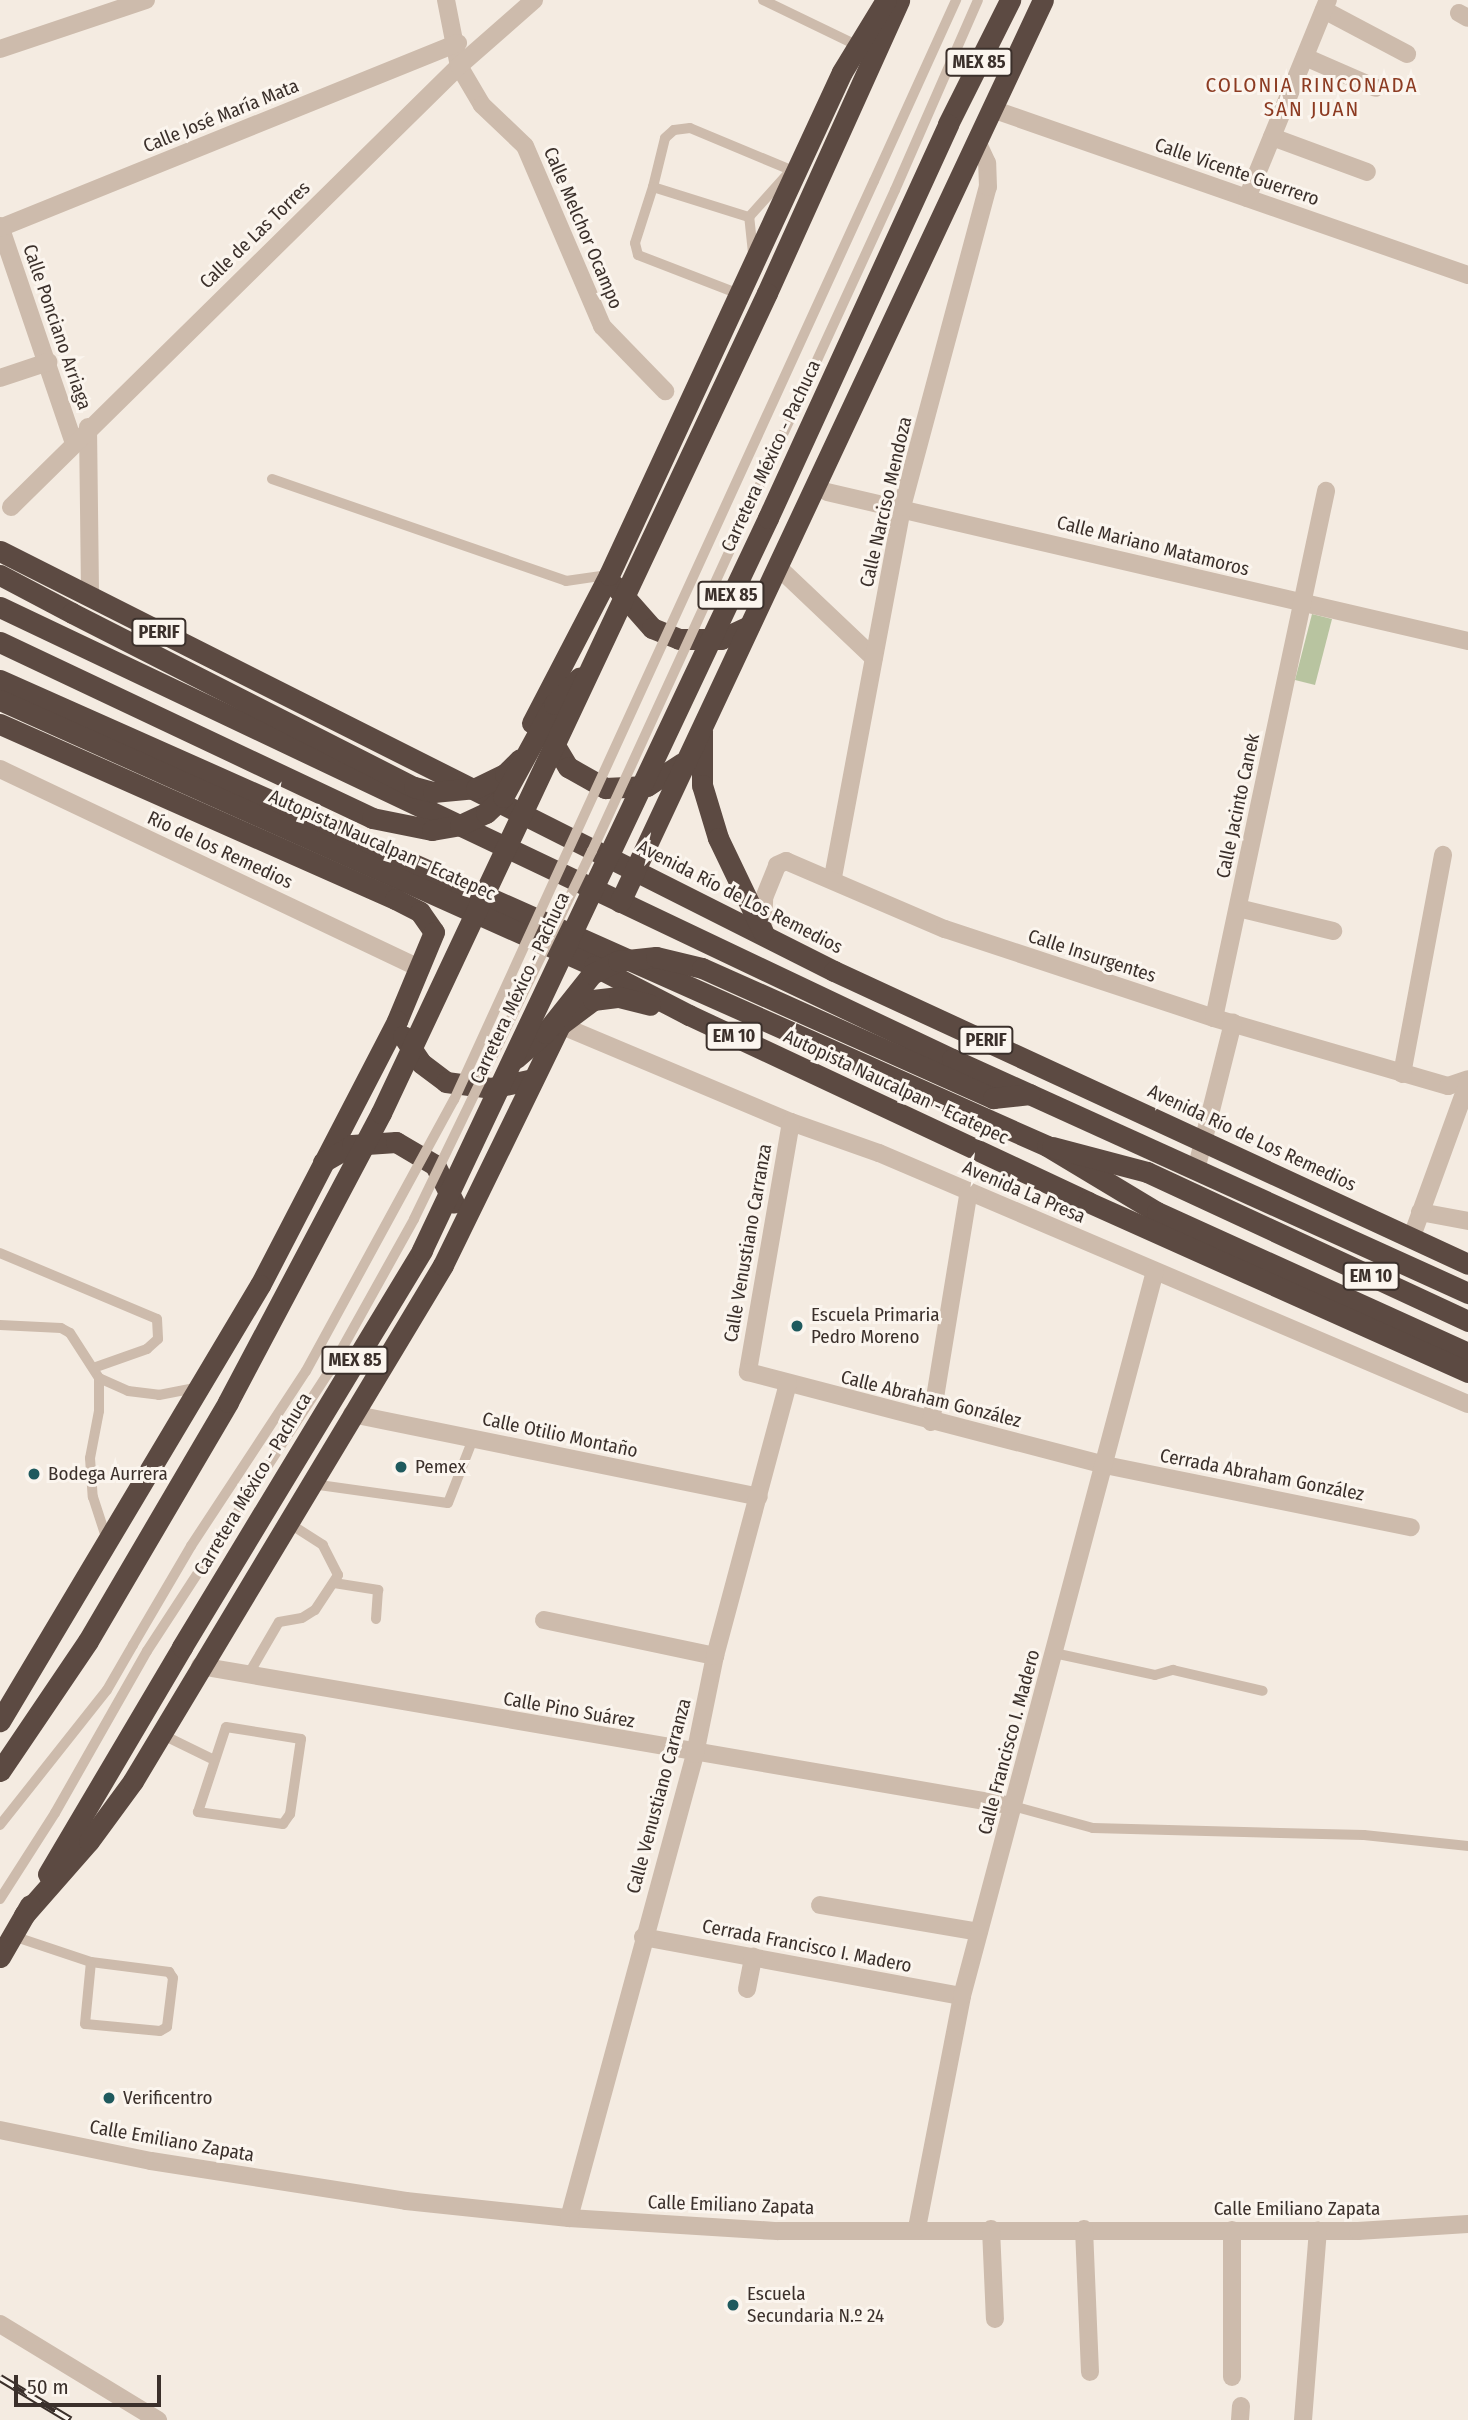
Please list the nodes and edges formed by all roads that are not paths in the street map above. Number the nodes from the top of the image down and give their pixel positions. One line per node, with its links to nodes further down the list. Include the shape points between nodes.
1 (146, 0): 14 (street)
2 (446, 0): 12 (street, Calle Melchor Ocampo)
3 (534, 0): 17 (street, Calle de Las Torres)
4 (763, 0): 13 (lane)
5 (886, 0): 13 (highway)
6 (899, 0): 52 (highway, bridge)
7 (956, 0): 128 (lane, bridge, via 454,1100 306,1371 191,1546 107,1690)
8 (978, 0): 130 (lane, bridge, via 592,851 414,1219 329,1373 147,1651)
9 (1010, 0): 76 (highway, Carretera México - Pachuca / MEX 85, bridge)
10 (1043, 0): 19 (highway)
11 (1326, 5): 15 (street); 16 (street)
12 (458, 43): 17 (street, Calle Melchor Ocampo); 27 (street, Calle José María Mata)
13 (856, 45): 22 (highway)
14 (0, 49)
15 (1408, 54)
16 (1305, 57): 18 (street); 20 (street)
17 (459, 66): 33 (street, Calle Melchor Ocampo, via 482,105 525,146 602,326); 34 (street, Calle de Las Torres)
18 (1376, 88)
19 (992, 108): 21 (highway); 25 (street, Calle Vicente Guerrero)
20 (1272, 137): 23 (street); 25 (street)
21 (976, 142): 40 (street, Calle Narciso Mendoza, via 987,163 988,187); 42 (highway)
22 (796, 167): 24 (lane, via 690,128 674,130 665,138); 26 (lane); 28 (highway)
23 (1367, 172)
24 (653, 187): 26 (lane); 30 (lane, via 635,243 638,255)
25 (1247, 198): 29 (street, Calle Vicente Guerrero)
26 (750, 217): 28 (lane)
27 (0, 227): 31 (street, Calle Ponciano Arriaga)
28 (755, 264): 30 (highway)
29 (1468, 275)
30 (738, 294): 44 (highway)
31 (48, 362): 32 (street); 35 (street, Calle Ponciano Arriaga)
32 (0, 378)
33 (664, 391)
34 (88, 427): 35 (street, Calle de Las Torres); 45 (street)
35 (73, 441): 39 (street, Calle de Las Torres)
36 (272, 479): 44 (lane, via 566,581)
37 (1326, 491): 46 (street, Calle Jacinto Canek)
38 (827, 492): 40 (street, Calle Mariano Matamoros)
39 (11, 507)
40 (902, 507): 46 (street, Calle Mariano Matamoros); 51 (street, Calle Narciso Mendoza)
41 (0, 551): 45 (highway, Avenida Río de Los Remedios / PERIF)
42 (778, 567): 48 (highway); 51 (street)
43 (0, 575): 58 (highway, bridge, via 366,765 433,792 461,792 495,780 514,766)
44 (609, 575): 48 (highway, via 641,618 665,635 706,640); 55 (highway)
45 (90, 596): 61 (highway, Avenida Río de Los Remedios / PERIF)
46 (1301, 603): 49 (street, Calle Mariano Matamoros); 67 (street, Calle Jacinto Canek)
47 (0, 607): 62 (highway, PERIF)
48 (749, 626): 56 (highway)
49 (1468, 641)
50 (0, 642): 58 (highway, bridge, via 372,818 406,828 460,825 486,813 517,777)
51 (874, 658): 65 (street, Calle Narciso Mendoza)
52 (593, 663): 58 (highway, bridge, via 554,704); 126 (highway, bridge, via 328,1216 228,1402 88,1641)
53 (0, 680): 83 (highway, Autopista Naucalpan - Ecatepec / EM 10)
54 (0, 699): 71 (highway, Autopista Naucalpan - Ecatepec / EM 10, via 594,965)
55 (542, 704): 59 (highway, via 558,755 592,783 619,790 647,786); 61 (highway)
56 (702, 721): 59 (highway); 69 (highway, via 702,785 718,838)
57 (0, 724): 70 (highway, via 419,912 434,932)
58 (532, 743)
59 (684, 760): 64 (highway)
60 (0, 769): 70 (street, Río de los Remedios)
61 (492, 799): 62 (highway); 64 (highway, Avenida Río de Los Remedios / PERIF)
62 (475, 833): 66 (highway, PERIF)
63 (1443, 855): 77 (street)
64 (635, 869): 66 (highway); 69 (highway, Avenida Río de Los Remedios / PERIF)
65 (833, 877): 69 (street, Calle Insurgentes, via 786,861 777,865 764,898); 72 (street, Calle Insurgentes, via 945,929)
66 (620, 902): 80 (highway, PERIF)
67 (1238, 908): 68 (street); 72 (street, Calle Jacinto Canek)
68 (1333, 931)
69 (764, 932): 82 (highway, Avenida Río de Los Remedios / PERIF, via 834,971)
70 (421, 969): 73 (highway)
71 (689, 1015): 75 (highway, via 619,997 593,1000); 100 (highway, Autopista Naucalpan - Ecatepec / EM 10, via 1088,1202)
72 (1214, 1018): 74 (street, Calle Insurgentes)
73 (397, 1021): 78 (highway, via 421,1063 446,1082 491,1088); 84 (highway)
74 (1233, 1023): 77 (street, Calle Insurgentes); 82 (street)
75 (560, 1025): 78 (highway); 81 (street, Avenida La Presa)
76 (509, 1064): 80 (highway, bridge, via 545,1034 592,974 636,956 656,957 702,968 993,1098); 132 (highway, Carretera México - Pachuca / MEX 85, bridge, via 422,1250)
77 (1402, 1074): 79 (street, Calle Insurgentes, via 1448,1086)
78 (533, 1079): 89 (highway)
79 (1468, 1080): 87 (street)
80 (1030, 1094): 85 (highway, PERIF)
81 (791, 1122): 86 (street, Avenida La Presa); 99 (street, Calle Venustiano Carranza)
82 (1205, 1139): 85 (street); 90 (highway, Avenida Río de Los Remedios / PERIF)
83 (1046, 1146): 95 (highway, Autopista Naucalpan - Ecatepec / EM 10, via 1147,1172); 97 (highway, Autopista Naucalpan - Ecatepec / EM 10, via 1157,1212)
84 (316, 1170): 89 (highway, via 338,1151 366,1141 410,1147 444,1177 455,1205); 103 (highway, via 260,1285)
85 (1196, 1170): 94 (highway, PERIF)
86 (968, 1191): 93 (street, Avenida La Presa); 106 (street)
87 (1420, 1212): 88 (street); 90 (street)
88 (1468, 1221)
89 (455, 1237): 105 (highway)
90 (1411, 1239): 92 (highway, Avenida Río de Los Remedios / PERIF)
91 (0, 1252): 98 (lane, via 156,1319 158,1339 148,1349)
92 (1468, 1264)
93 (1155, 1270): 104 (street, Avenida La Presa); 108 (street, Calle Francisco I. Madero)
94 (1468, 1293)
95 (1468, 1321)
96 (0, 1325): 98 (lane, via 61,1328 70,1333)
97 (1468, 1353)
98 (93, 1368): 101 (lane)
99 (748, 1372): 102 (street, Calle Abraham González)
100 (1468, 1372)
101 (99, 1378): 103 (lane, via 128,1391 159,1395); 113 (lane, via 99,1412 90,1458 93,1497)
102 (789, 1384): 106 (street, Calle Abraham González); 110 (street, Calle Venustiano Carranza)
103 (199, 1387): 113 (highway)
104 (1468, 1404)
105 (352, 1414): 107 (street, Calle Otilio Montaño); 109 (highway)
106 (931, 1422): 108 (street, Calle Abraham González)
107 (473, 1439): 109 (lane, via 448,1503); 110 (street, Calle Otilio Montaño)
108 (1105, 1465): 112 (street, Cerrada Abraham González); 117 (street, Calle Francisco I. Madero)
109 (311, 1484): 111 (highway)
110 (759, 1497): 118 (street, Calle Venustiano Carranza)
111 (288, 1522): 114 (lane, via 323,1545 339,1572); 119 (highway)
112 (1411, 1527)
113 (108, 1543): 122 (highway)
114 (334, 1583): 115 (lane, via 378,1590); 120 (lane, via 315,1610 279,1622)
115 (376, 1619)
116 (544, 1620): 118 (street)
117 (1054, 1653): 121 (lane, via 1155,1675 1173,1670); 127 (street, Calle Francisco I. Madero)
118 (715, 1656): 124 (street, Calle Venustiano Carranza)
119 (200, 1666): 120 (street, Calle Pino Suárez); 123 (highway)
120 (248, 1675): 124 (street, Calle Pino Suárez)
121 (1263, 1691)
122 (0, 1721)
123 (161, 1734): 125 (lane); 132 (highway, via 112,1812)
124 (695, 1754): 127 (street, Calle Pino Suárez); 135 (street, Calle Venustiano Carranza)
125 (212, 1759): 125 (lane, via 226,1727 301,1740 287,1822 276,1826 200,1815)
126 (0, 1771)
127 (1013, 1807): 129 (lane, via 1093,1828 1364,1835); 133 (street, Calle Francisco I. Madero)
128 (0, 1825)
129 (1468, 1846)
130 (0, 1899)
131 (820, 1905): 133 (street)
132 (24, 1915): 134 (highway, Carretera México - Pachuca / MEX 85)
133 (979, 1932): 140 (street, Calle Francisco I. Madero)
134 (12, 1936): 136 (highway, Carretera México - Pachuca / MEX 85); 138 (lane)
135 (643, 1937): 137 (street, Cerrada Francisco I. Madero); 142 (street, Calle Venustiano Carranza)
136 (0, 1957)
137 (753, 1957): 139 (street); 140 (street, Cerrada Francisco I. Madero)
138 (91, 1962): 138 (lane, via 169,1972 173,1978 167,2027 160,2031 85,2024)
139 (747, 1989)
140 (962, 1996): 144 (street, Calle Francisco I. Madero)
141 (0, 2130): 142 (street, Calle Emiliano Zapata, via 151,2161 406,2201)
142 (569, 2218): 144 (street, Calle Emiliano Zapata, via 778,2231)
143 (1468, 2224): 148 (street, Calle Emiliano Zapata)
144 (917, 2228): 145 (street, Calle Emiliano Zapata)
145 (991, 2229): 146 (street, Calle Emiliano Zapata); 149 (street)
146 (1084, 2229): 147 (street, Calle Emiliano Zapata); 151 (street)
147 (1232, 2230): 148 (street, Calle Emiliano Zapata); 152 (street)
148 (1318, 2231): 154 (street)
149 (995, 2319)
150 (0, 2325): 153 (street)
151 (1090, 2372)
152 (1232, 2377)
153 (158, 2420)
154 (1303, 2420)

